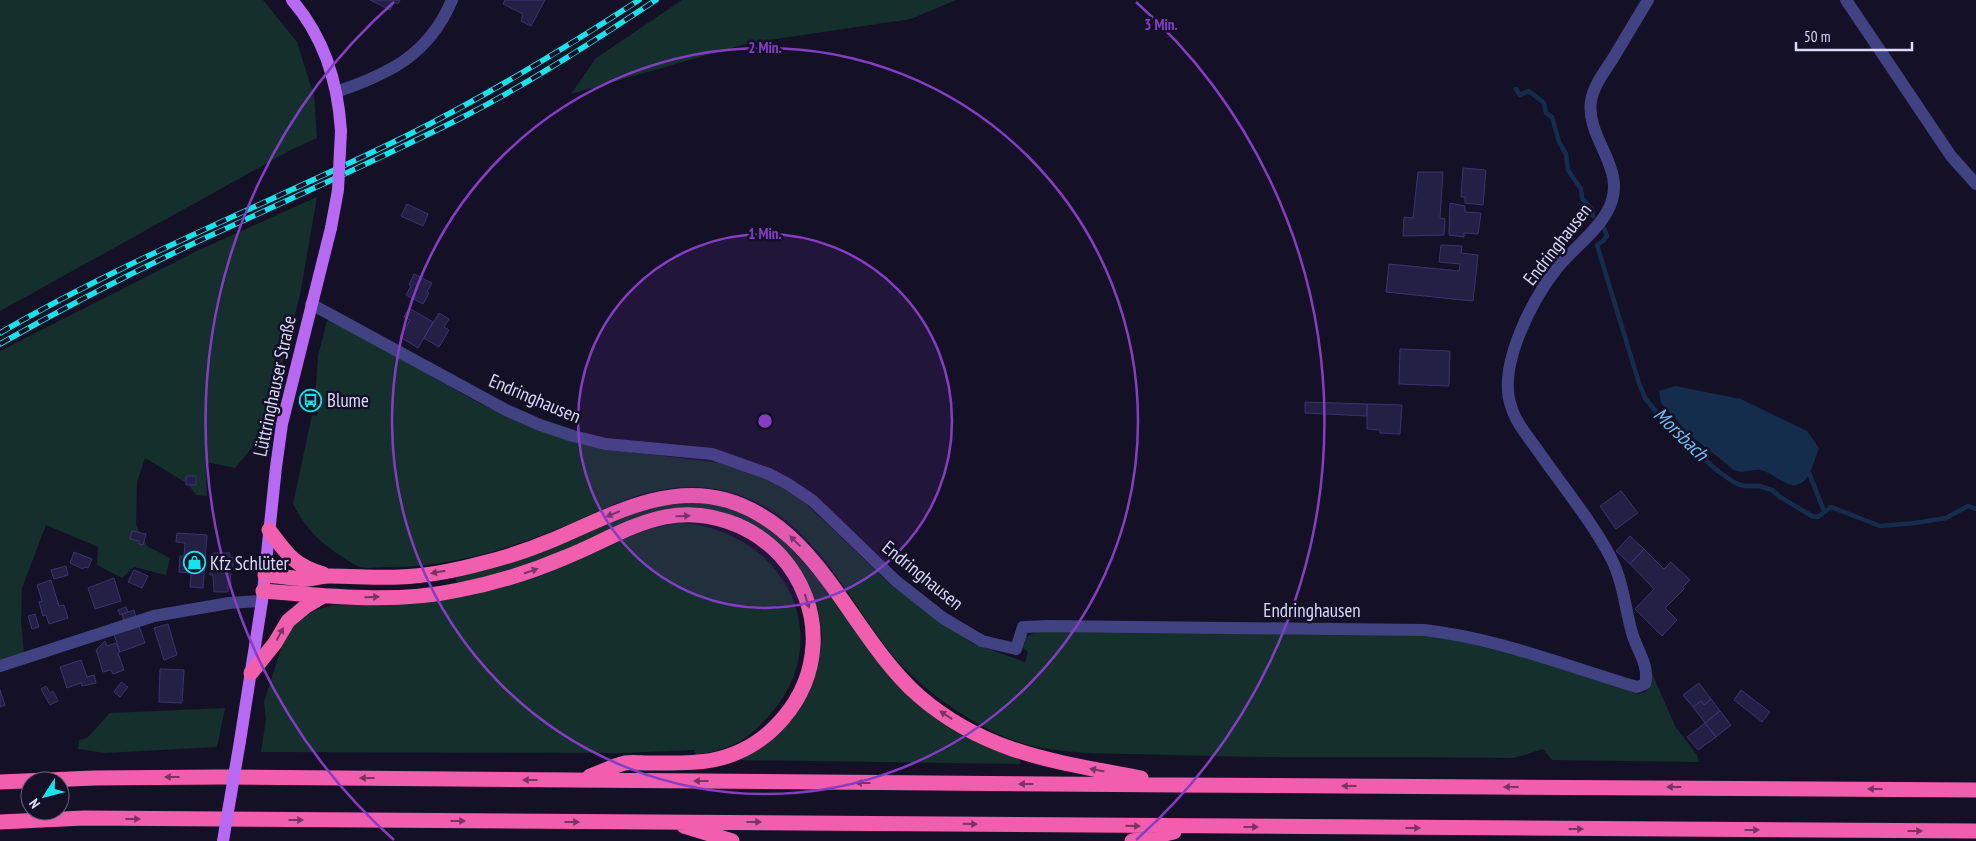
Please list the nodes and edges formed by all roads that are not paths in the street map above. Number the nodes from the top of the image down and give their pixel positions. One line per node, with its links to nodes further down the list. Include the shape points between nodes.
1 (292, 0): 5 (main road, Lüttringhauser Straße, via 319,40)
2 (452, 0): 5 (street, via 433,32 411,55 388,72)
3 (1648, 0): 7 (street, Endringhausen, via 1591,99 1590,114 1611,167 1614,182 1612,199 1607,212 1557,268 1536,299 1507,375 1510,406 1523,429 1612,560 1646,676 1645,684 1637,687 1488,642 1408,629 1049,626 1023,627 1016,649 982,641 917,599 813,501 769,474 712,454 606,444 540,425 506,410)
4 (1846, 0): 6 (street, via 1951,156)
5 (336, 92): 7 (main road, Lüttringhauser Straße, bridge, via 341,132 338,190)
6 (1976, 184)
7 (311, 304): 8 (main road, Lüttringhauser Straße, via 282,424)
8 (269, 530): 9 (main road, Lüttringhauser Straße); 10 (highway, via 295,562 307,570)
9 (265, 575): 10 (highway, via 307,579); 11 (main road, Lüttringhauser Straße)
10 (329, 576): 17 (highway, one-way to 10, via 1044,760 1007,748 960,724 920,696 890,666 822,572 794,540 756,511 718,498 684,495 651,500 523,551 464,567 400,577)
11 (263, 596): 12 (highway); 13 (street, via 154,616); 14 (main road, Lüttringhauser Straße)
12 (323, 596): 14 (highway, one-way to 12, via 288,621); 15 (highway, one-way to 15, via 400,597 467,589 522,574 639,525 673,516 727,521 762,538 791,568 804,591 811,615 813,643 810,665 791,709 766,734 732,755 707,761 626,763)
13 (0, 666)
14 (252, 673): 23 (main road, Lüttringhauser Straße, bridge)
15 (579, 780): 16 (highway, one-way to 16, via 210,777); 17 (highway, one-way to 15)
16 (0, 782)
17 (1180, 785): 18 (highway, one-way to 17)
18 (1976, 790)
19 (0, 822): 20 (highway, one-way to 20, via 84,818)
20 (670, 822): 21 (highway, one-way to 21); 24 (highway)
21 (1202, 826): 22 (highway, one-way to 22); 25 (highway)
22 (1976, 832)
23 (223, 841)
24 (732, 841)
25 (1132, 841)

